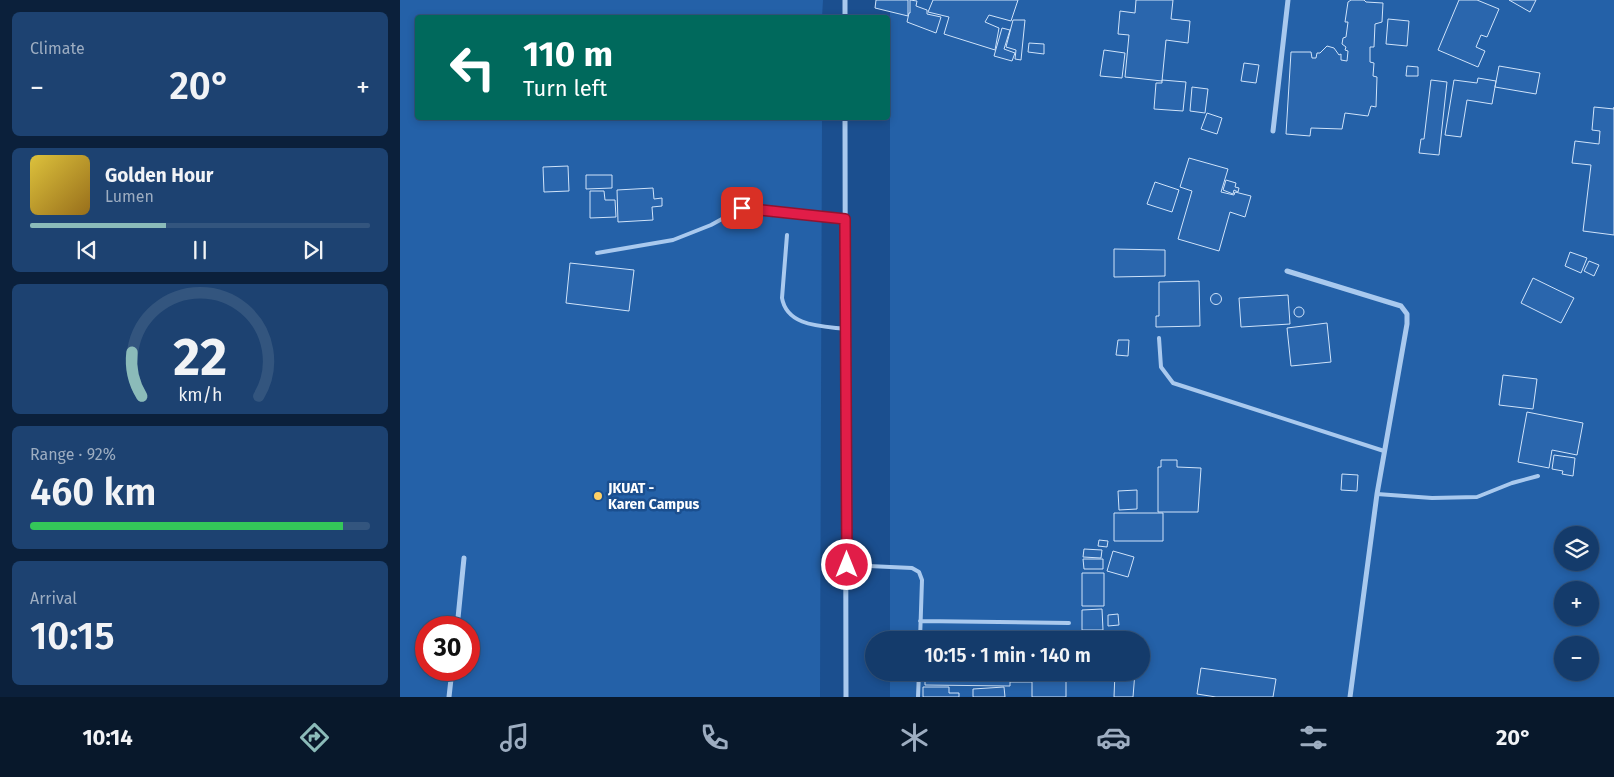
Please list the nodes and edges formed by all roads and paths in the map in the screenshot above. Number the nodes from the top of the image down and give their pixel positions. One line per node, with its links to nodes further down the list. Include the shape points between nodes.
1 (845, 0): 3 (street)
2 (1288, 0): 5 (street)
3 (845, 15)
4 (845, 120): 6 (street)
5 (1273, 132)
6 (845, 219): 8 (lane, via 742,208 673,240); 10 (street)
7 (787, 236): 10 (lane, via 784,307 796,319 807,324)
8 (597, 253)
9 (1286, 271): 12 (street, via 1401,306 1407,314)
10 (846, 329): 16 (street)
11 (1159, 338): 12 (lane, via 1161,367 1173,383)
12 (1384, 451): 14 (street)
13 (1538, 476): 14 (lane, via 1478,497)
14 (1377, 494): 26 (street)
15 (464, 558): 17 (street)
16 (847, 565): 18 (lane, via 912,568 919,572 922,580); 24 (street)
17 (458, 616)
18 (920, 621): 19 (lane); 20 (lane)
19 (1069, 623)
20 (920, 631)
21 (451, 681): 23 (street)
22 (919, 681): 25 (lane)
23 (449, 697)
24 (846, 697)
25 (918, 697)
26 (1350, 697)

